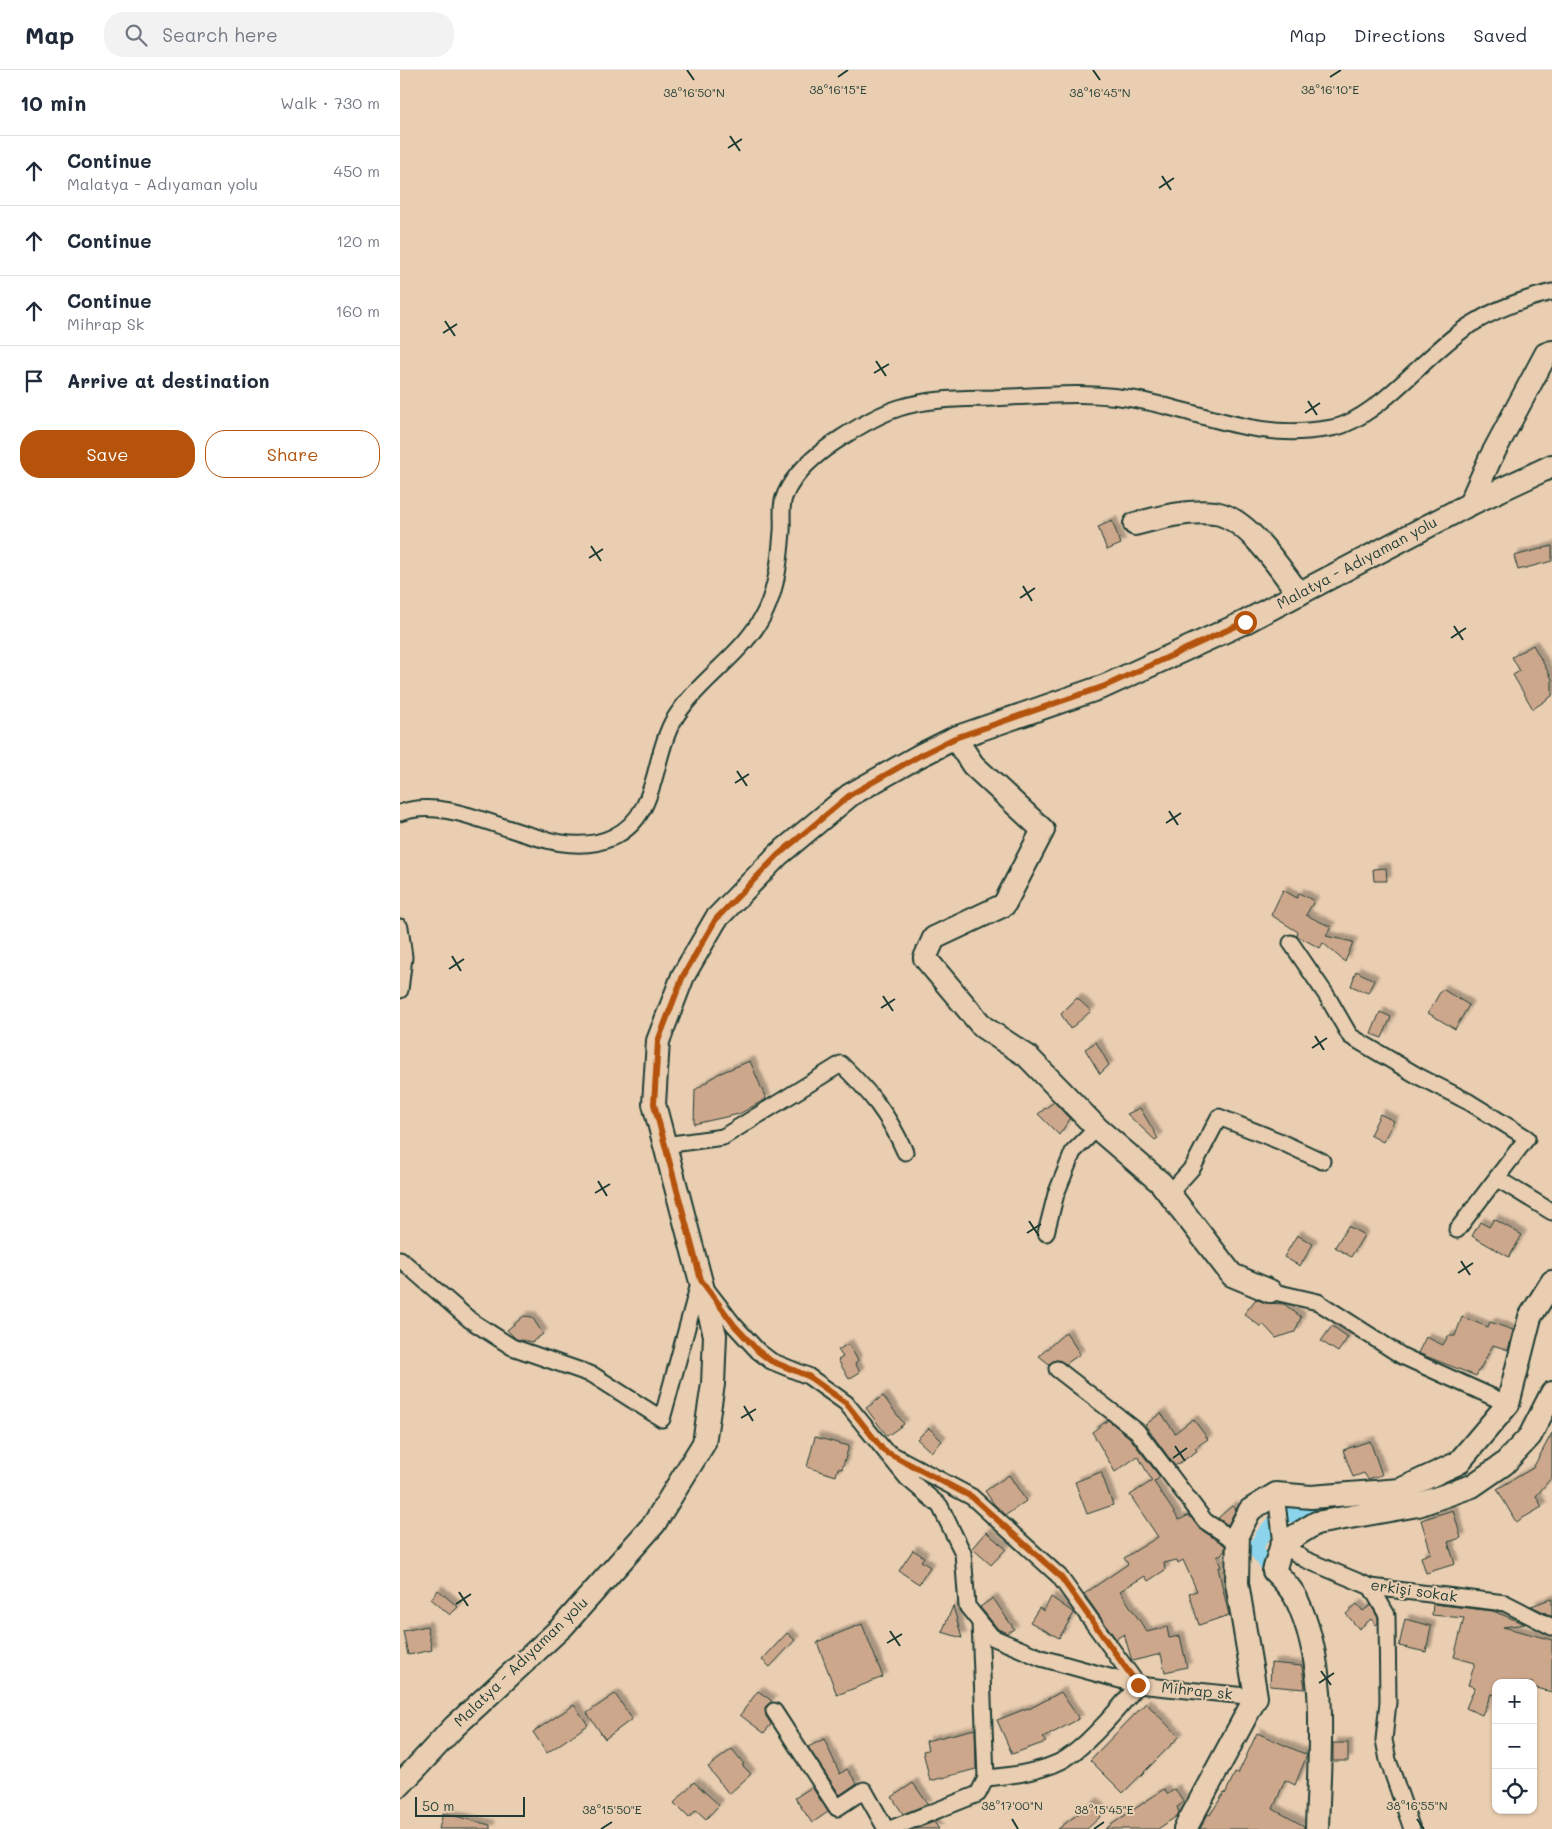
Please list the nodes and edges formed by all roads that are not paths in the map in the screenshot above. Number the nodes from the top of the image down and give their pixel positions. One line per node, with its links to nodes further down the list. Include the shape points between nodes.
1 (1552, 292): 8 (street, via 1525,298 1470,325 1365,413 1341,426 1303,431 1245,427 1114,395 938,400 897,408 839,439 798,472 783,498 778,573 767,609 753,633 692,695 673,722 654,786 635,822 616,836 590,846 540,838 465,816 417,807)
2 (1552, 352): 4 (main road, via 1546,354)
3 (1552, 466): 4 (main road, Malatya - Adıyaman yolu)
4 (1470, 504): 6 (main road, Malatya - Adıyaman yolu)
5 (1135, 524): 6 (main road, via 1175,514 1216,513 1243,526)
6 (1299, 594): 7 (main road, Malatya - Adıyaman yolu, via 1105,686)
7 (955, 738): 12 (main road, via 973,765 1043,830 1004,905 934,938 925,958 983,1027 1027,1056); 13 (main road, Malatya - Adıyaman yolu, via 850,795 778,855 716,919 683,976 658,1041 654,1104)
8 (400, 813)
9 (400, 927): 11 (street, via 404,957)
10 (1291, 943): 16 (street, via 1350,1036 1527,1138)
11 (400, 990)
12 (1097, 1128): 17 (main road, via 1161,1183); 20 (street, via 1073,1152 1056,1194)
13 (665, 1145): 14 (street, via 723,1137 841,1064 864,1086 894,1125); 22 (main road, Malatya - Adıyaman yolu)
14 (905, 1152)
15 (1322, 1161): 17 (street, via 1219,1117 1193,1167)
16 (1498, 1179): 18 (street); 19 (street)
17 (1169, 1194): 24 (main road, via 1232,1275)
18 (1552, 1212)
19 (1457, 1230)
20 (1046, 1233)
21 (400, 1259): 22 (street, via 470,1320 512,1347 593,1375 662,1419)
22 (700, 1279): 28 (street, Mihrap sk, via 758,1351 771,1361 808,1376 846,1403); 39 (main road, Malatya - Adıyaman yolu, via 715,1335 713,1384 704,1443 654,1524 563,1626 454,1727)
23 (1552, 1282): 27 (main road, via 1530,1317)
24 (1270, 1291): 27 (street, via 1318,1302 1402,1356)
25 (1057, 1369): 30 (street, via 1137,1431 1205,1521)
26 (1552, 1393): 31 (main road, via 1530,1436 1504,1464 1472,1486 1418,1505 1316,1523)
27 (1508, 1404): 29 (main road, via 1458,1462 1400,1490 1311,1497)
28 (884, 1451): 33 (street, Mihrap sk, via 907,1478 940,1506 963,1553 967,1606); 35 (street, via 972,1497 1060,1576)
29 (1276, 1494): 30 (main road, via 1250,1510 1238,1533); 31 (street)
30 (1238, 1543): 36 (main road, via 1237,1583)
31 (1282, 1543): 32 (street, erkişi sokak, via 1304,1559); 42 (main road, via 1274,1571 1295,1597 1316,1653 1320,1722)
32 (1371, 1587): 34 (street, erkişi sokak, via 1505,1603); 43 (street, via 1387,1615 1388,1702 1384,1740)
33 (980, 1622): 35 (street, Mihrap sk, via 992,1638 1041,1658); 38 (street)
34 (1552, 1627)
35 (1138, 1685): 36 (street, Mihrap sk); 38 (street, via 1065,1759 1025,1772)
36 (1256, 1697): 41 (main road)
37 (774, 1711): 40 (street, via 836,1808 864,1790)
38 (986, 1778): 40 (street, via 978,1794)
39 (400, 1785)
40 (895, 1828)
41 (1185, 1829)
42 (1317, 1829)
43 (1412, 1829)

